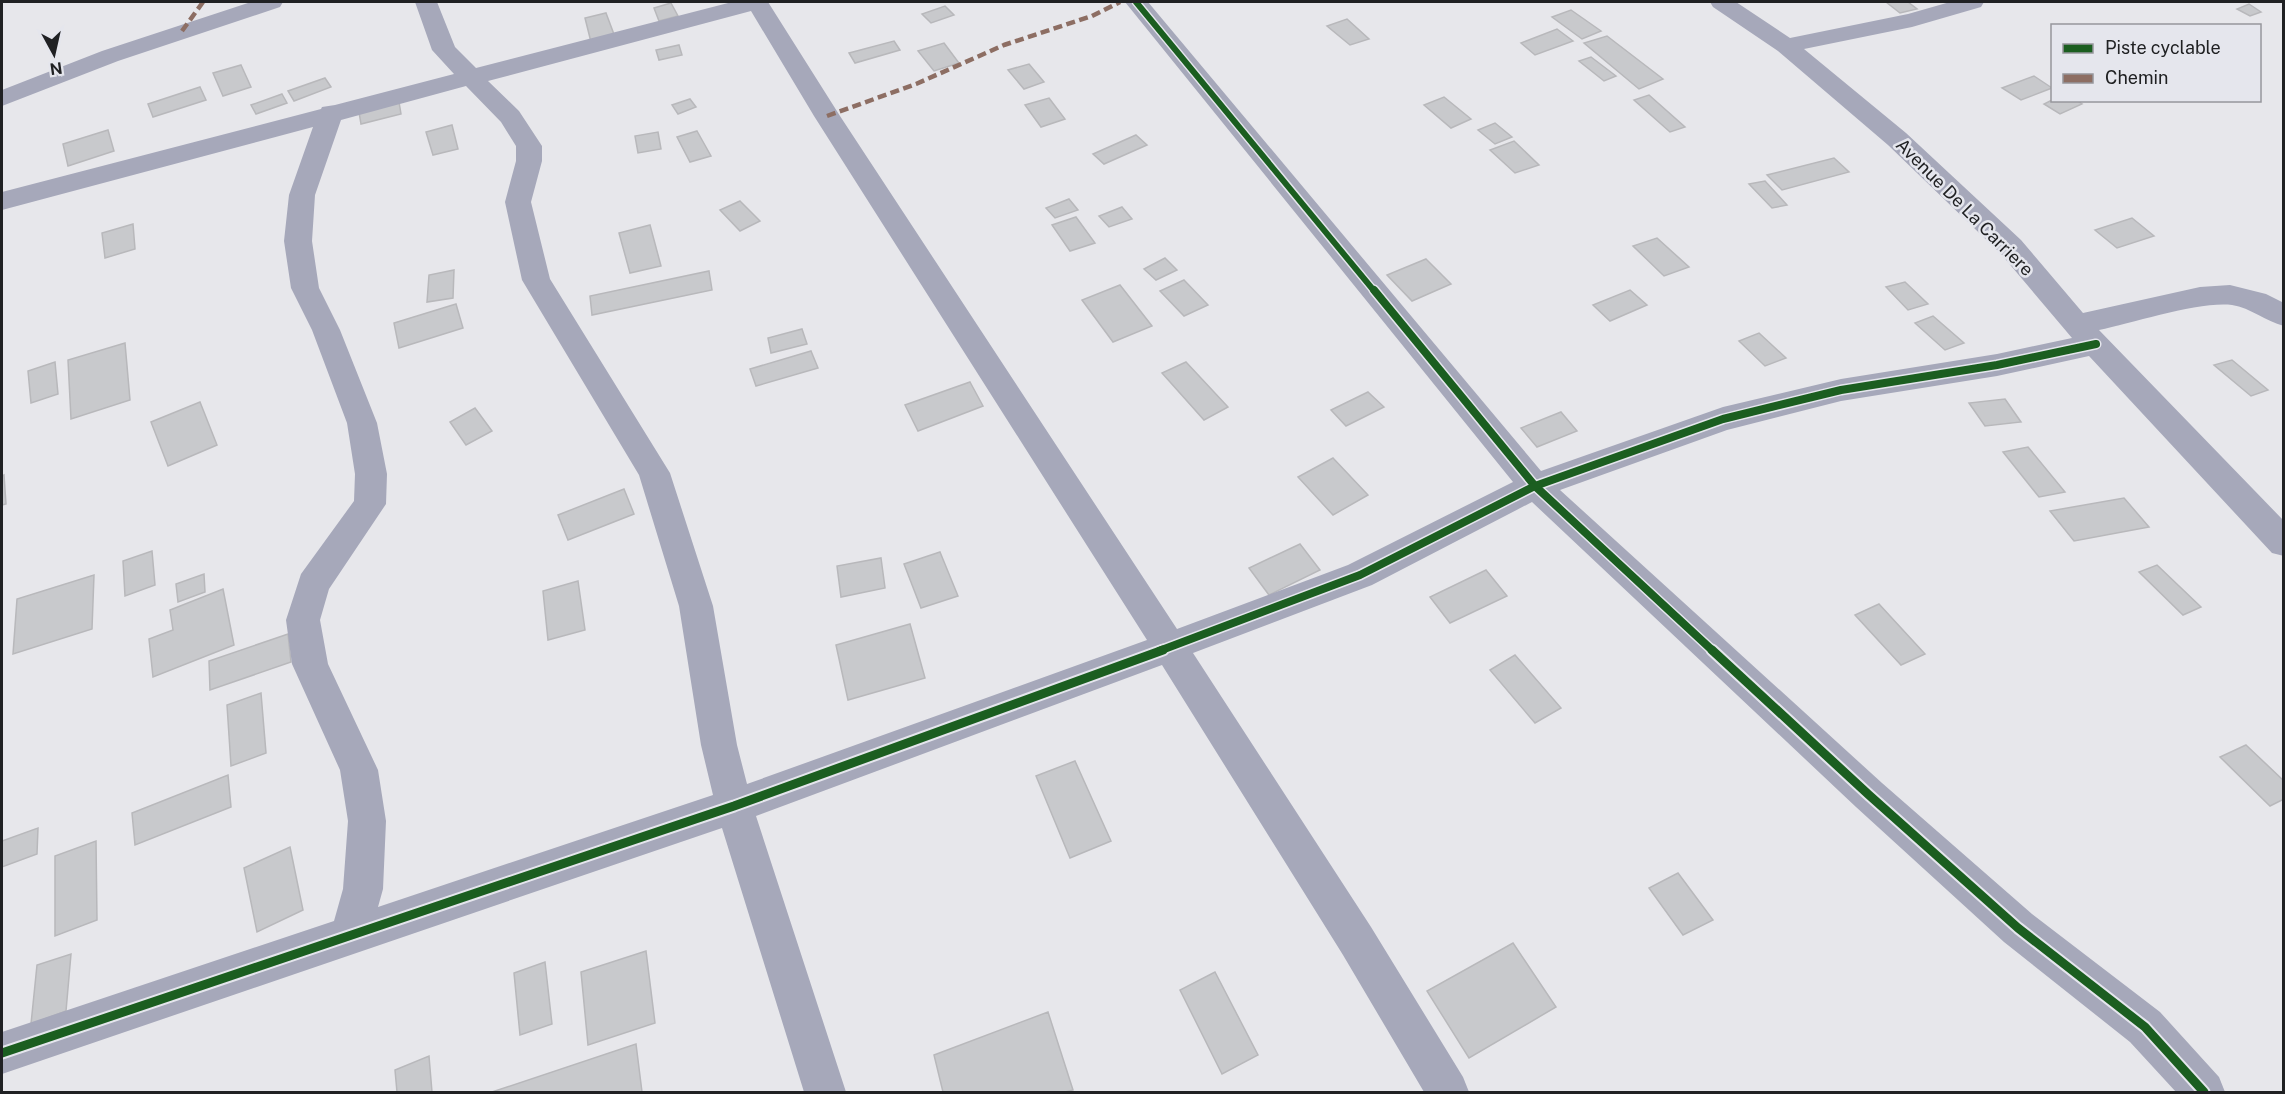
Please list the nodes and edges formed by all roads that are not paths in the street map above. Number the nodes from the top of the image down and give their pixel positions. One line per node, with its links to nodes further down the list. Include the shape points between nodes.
1 (272, 2): 9 (street, via 110,56)
2 (426, 2): 8 (street, via 444,50)
3 (757, 2): 8 (street); 16 (street)
4 (1136, 2): 14 (street)
5 (1722, 2): 7 (street, Avenue De La Carriere)
6 (1973, 2): 7 (street, via 1912,20)
7 (1786, 46): 13 (street, Avenue De La Carriere, via 1897,139 2011,247)
8 (469, 77): 10 (street); 17 (street, via 510,117 529,146 518,202 536,280 654,473 696,606)
9 (2, 99)
10 (331, 112): 11 (street); 18 (street, via 302,195 298,241 305,288 326,330 362,423 371,474 370,504 313,584 303,620 310,664 360,770 367,821 363,889)
11 (2, 201)
12 (2283, 316): 13 (street, via 2256,301 2230,295 2200,297)
13 (2086, 335): 14 (street, via 1997,365 1840,390 1734,416); 15 (street, Avenue De La Carriere)
14 (1535, 486): 16 (street, via 1360,575); 22 (street, via 2018,928 2145,1027)
15 (2283, 543)
16 (1170, 647): 17 (street); 21 (street)
17 (734, 806): 18 (street); 20 (street)
18 (351, 934): 19 (street)
19 (2, 1053)
20 (825, 1092)
21 (1449, 1092)
22 (2204, 1092)

